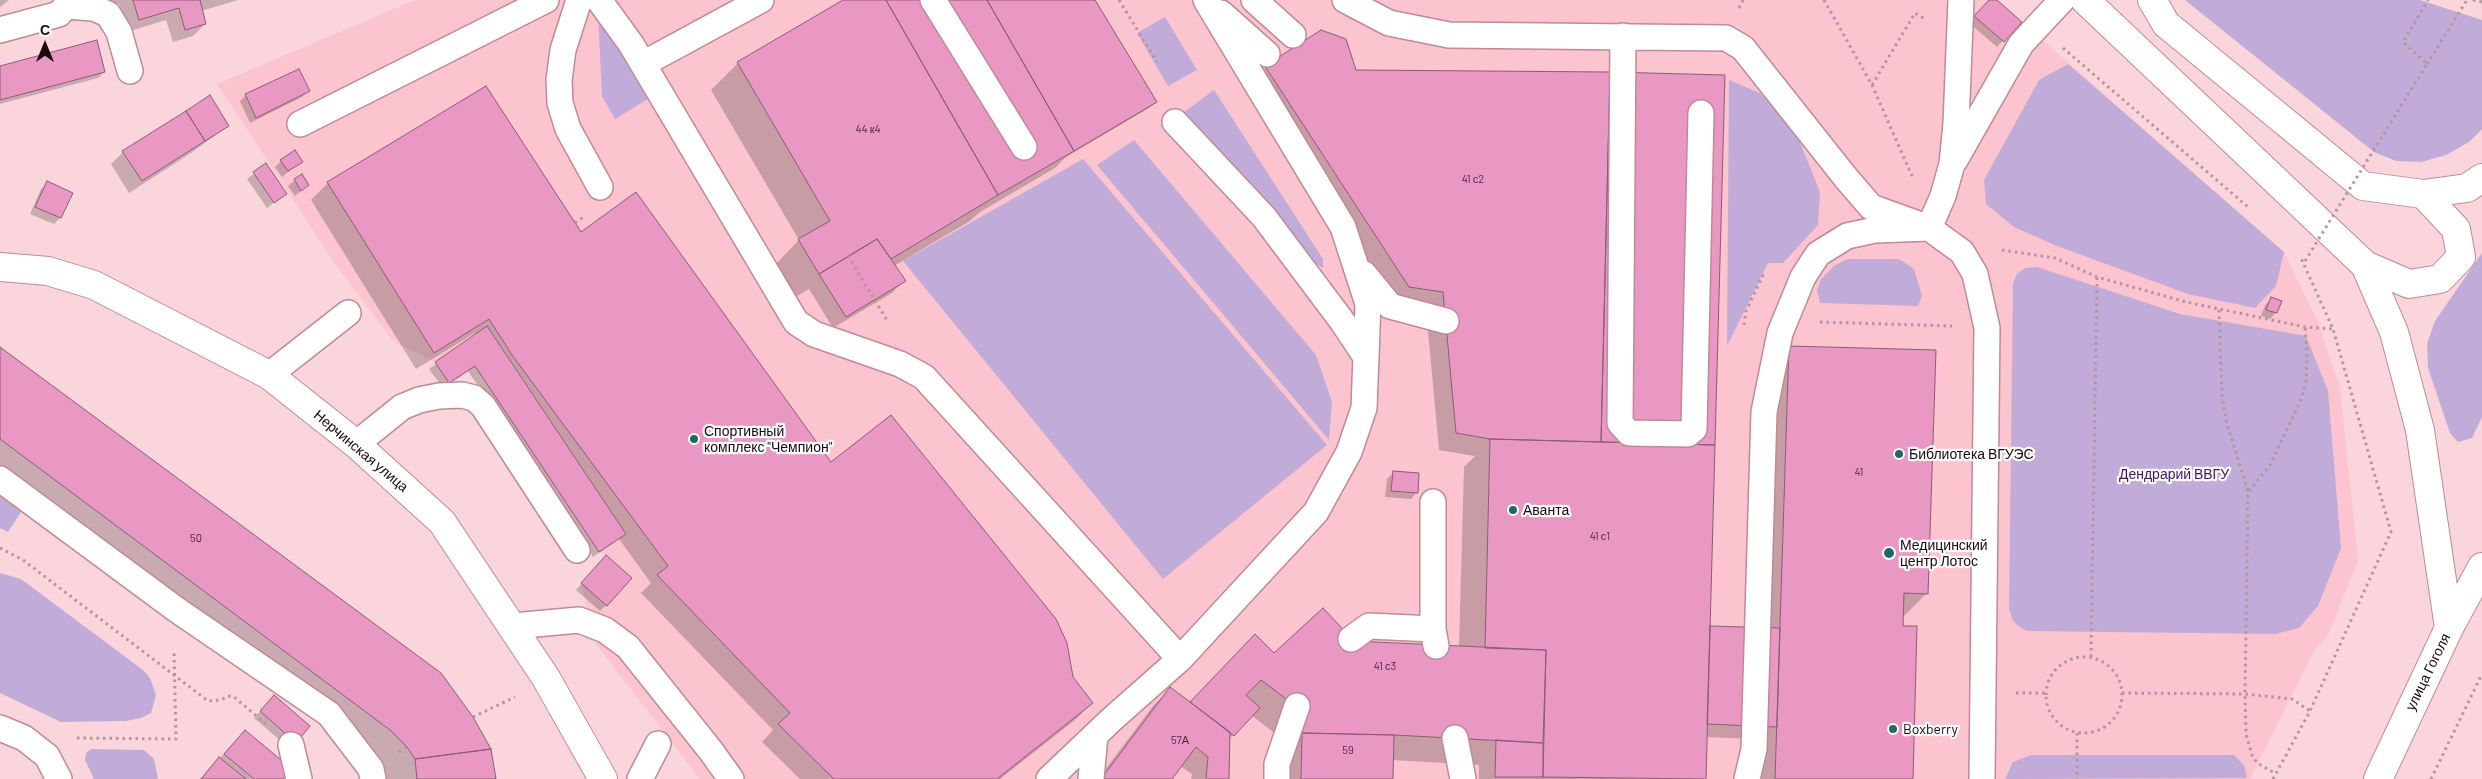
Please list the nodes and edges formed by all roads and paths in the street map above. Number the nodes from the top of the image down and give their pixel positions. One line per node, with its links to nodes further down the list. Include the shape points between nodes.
1 (546, 0): 33 (lane)
2 (578, 0): 37 (lane, via 563,50 560,103 568,129)
3 (599, 0): 27 (lane)
4 (761, 0): 27 (lane)
5 (933, 0): 34 (lane)
6 (1119, 0): 26 (path)
7 (1206, 0): 25 (lane); 45 (lane, via 1343,227)
8 (1254, 0): 23 (lane)
9 (1346, 0): 24 (lane, via 1388,23 1449,35)
10 (1824, 0): 30 (path)
11 (1961, 0): 35 (lane)
12 (2062, 0): 21 (lane)
13 (2085, 0): 46 (main road)
14 (2152, 0): 38 (main road, via 2166,24 2362,186)
15 (2428, 0): 28 (path, bridge, via 2402,42)
16 (2468, 0): 28 (path)
17 (2473, 0): 18 (path)
18 (2482, 2)
19 (66, 3): 22 (lane, via 59,14); 29 (lane, via 108,14 119,32)
20 (1915, 13): 30 (path)
21 (2038, 26): 35 (lane, via 2021,44); 39 (path)
22 (0, 30)
23 (1293, 35)
24 (1623, 36): 31 (lane, via 1620,423 1629,433 1688,434 1694,429); 40 (lane, via 1726,38 1743,48 1872,207)
25 (1267, 54)
26 (1157, 62)
27 (643, 64): 70 (lane, via 796,322 814,334 900,364 924,377)
28 (2427, 64): 44 (path, bridge)
29 (130, 71)
30 (1872, 85): 40 (path, via 1919,192)
31 (1701, 113)
32 (1175, 122): 57 (lane, via 1264,217)
33 (300, 124)
34 (1024, 147)
35 (1952, 164): 40 (lane)
36 (2482, 178): 38 (main road, via 2467,188)
37 (600, 187)
38 (2423, 194): 46 (main road, via 2456,229 2461,257 2440,279 2409,284)
39 (2255, 213)
40 (1929, 228): 41 (lane); 97 (lane, via 1874,230 1847,236 1818,254 1803,277 1780,333 1764,412 1754,749)
41 (1962, 252): 48 (path, via 2002,250 2055,258); 55 (lane, via 1975,274)
42 (2298, 254): 44 (path)
43 (848, 256): 49 (path)
44 (2305, 261): 56 (path)
45 (1355, 262): 52 (lane, via 1390,306); 57 (lane, via 1368,304)
46 (2364, 265): 67 (main road, via 2394,332 2420,430)
47 (0, 267): 58 (main road, Нерчинская улица, via 48,271 94,285)
48 (2097, 276): 50 (path); 69 (path)
49 (875, 299)
50 (2219, 310): 54 (path); 61 (path, via 2222,397)
51 (348, 313): 58 (lane)
52 (1446, 321)
53 (1833, 323): 55 (path)
54 (2305, 327): 56 (path); 61 (path, via 2306,382 2301,400 2270,465)
55 (1987, 328): 98 (lane)
56 (2333, 329): 77 (path, via 2391,532)
57 (1366, 357): 70 (lane, via 1364,408 1349,452 1316,512)
58 (269, 375): 59 (main road, Нерчинская улица)
59 (356, 444): 64 (lane, via 402,407 419,400 462,395 474,398 483,406); 66 (main road, Нерчинская улица, via 442,522)
60 (0, 479): 90 (lane, via 177,610 329,714 370,769)
61 (2248, 492): 75 (path)
62 (1433, 502): 68 (lane, via 1434,637 1369,626)
63 (0, 548): 72 (path, via 23,560)
64 (576, 550)
65 (2482, 567): 67 (main road, улица Гоголя)
66 (513, 626): 73 (main road, Нерчинская улица); 93 (lane, via 579,620 605,630 628,647)
67 (2449, 628): 101 (main road, улица Гоголя)
68 (1351, 639)
69 (2091, 657): 74 (path, via 2102,661 2118,675); 80 (path, via 2065,662 2053,672 2048,682 2047,704 2051,714 2066,729)
70 (1180, 659): 81 (lane)
71 (2482, 674): 102 (path)
72 (173, 675): 82 (path, via 176,739); 85 (path, via 208,701 234,697)
73 (546, 678): 78 (path); 91 (main road, Нерчинская улица)
74 (2122, 693): 75 (path); 80 (path, via 2120,707 2108,725 2088,733)
75 (2245, 694): 77 (path, via 2292,699); 86 (path, via 2246,734 2252,755 2257,763)
76 (1297, 706): 95 (lane, via 1277,764)
77 (2310, 710): 86 (path)
78 (473, 717)
79 (0, 728): 82 (lane)
80 (2077, 733): 99 (path)
81 (1095, 735): 87 (lane); 94 (lane)
82 (24, 738): 88 (lane, via 47,756)
83 (1455, 738): 96 (lane)
84 (658, 744): 92 (lane)
85 (290, 745): 89 (lane)
86 (2276, 774): 100 (path)
87 (1051, 778)
88 (59, 779)
89 (299, 779)
90 (373, 779)
91 (604, 779)
92 (640, 779)
93 (731, 779)
94 (1090, 779)
95 (1277, 779)
96 (1463, 779)
97 (1747, 779)
98 (1982, 779)
99 (2077, 779)
100 (2273, 779)
101 (2378, 779)
102 (2431, 779)

